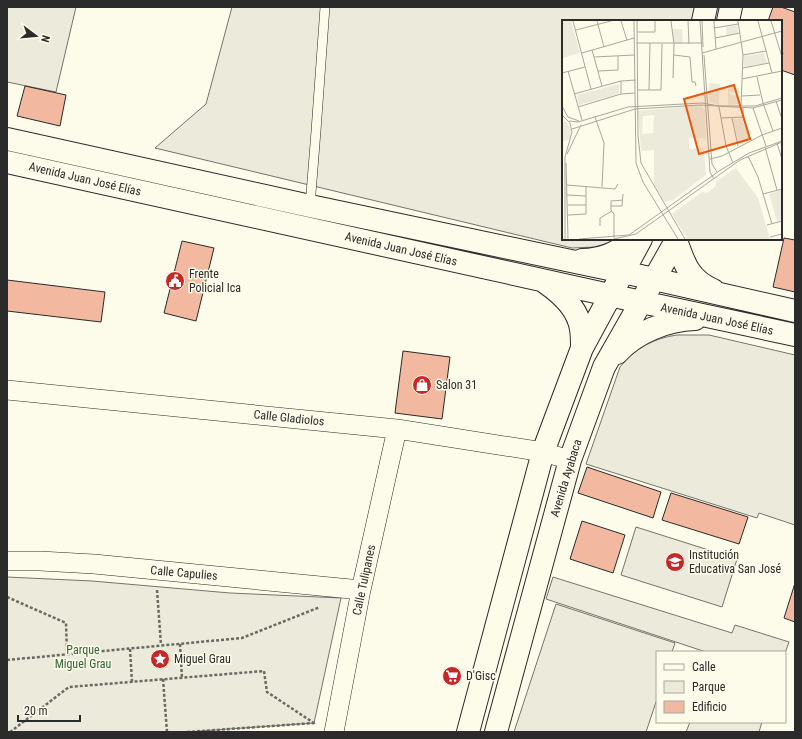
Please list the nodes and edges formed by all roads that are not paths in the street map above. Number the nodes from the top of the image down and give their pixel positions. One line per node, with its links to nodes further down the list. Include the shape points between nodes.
1 (325, 7): 8 (lane)
2 (706, 7): 4 (street)
3 (731, 7): 5 (street)
4 (703, 20)
5 (728, 20)
6 (7, 139): 8 (street, Avenida Juan José Elías)
7 (7, 162): 16 (street, Avenida Juan José Elías)
8 (310, 206): 13 (street, Avenida Juan José Elías)
9 (631, 240): 13 (street, via 624,248 592,260)
10 (640, 240): 14 (street)
11 (675, 240): 15 (street, Avenida Ayabaca)
12 (676, 240): 18 (street, via 694,279)
13 (567, 260): 14 (street, Avenida Juan José Elías)
14 (623, 272): 15 (street, Avenida Juan José Elías); 17 (street)
15 (654, 279): 18 (street, Avenida Juan José Elías); 19 (street, Avenida Ayabaca)
16 (541, 280): 17 (street, Avenida Juan José Elías); 23 (street, via 559,292 576,314 581,328)
17 (610, 296): 19 (street, Avenida Juan José Elías); 23 (street)
18 (725, 296): 20 (street, Avenida Juan José Elías)
19 (641, 302): 21 (street, Avenida Juan José Elías); 24 (street, Avenida Ayabaca)
20 (795, 311)
21 (713, 318): 22 (street, Avenida Juan José Elías); 24 (street, via 687,319 652,329 619,350)
22 (795, 335)
23 (582, 348): 27 (street)
24 (604, 367): 28 (street, Avenida Ayabaca)
25 (7, 390): 26 (street, Calle Gladiolos)
26 (397, 430): 27 (street, Calle Gladiolos); 30 (street, Calle Tulipanes)
27 (543, 452): 28 (street, Calle Gladiolos); 32 (street)
28 (570, 460): 33 (street, Avenida Ayabaca)
29 (7, 561): 30 (street, Calle Capulies, via 94,564)
30 (361, 590): 31 (street, Calle Tulipanes)
31 (334, 732)
32 (468, 732)
33 (496, 732)

